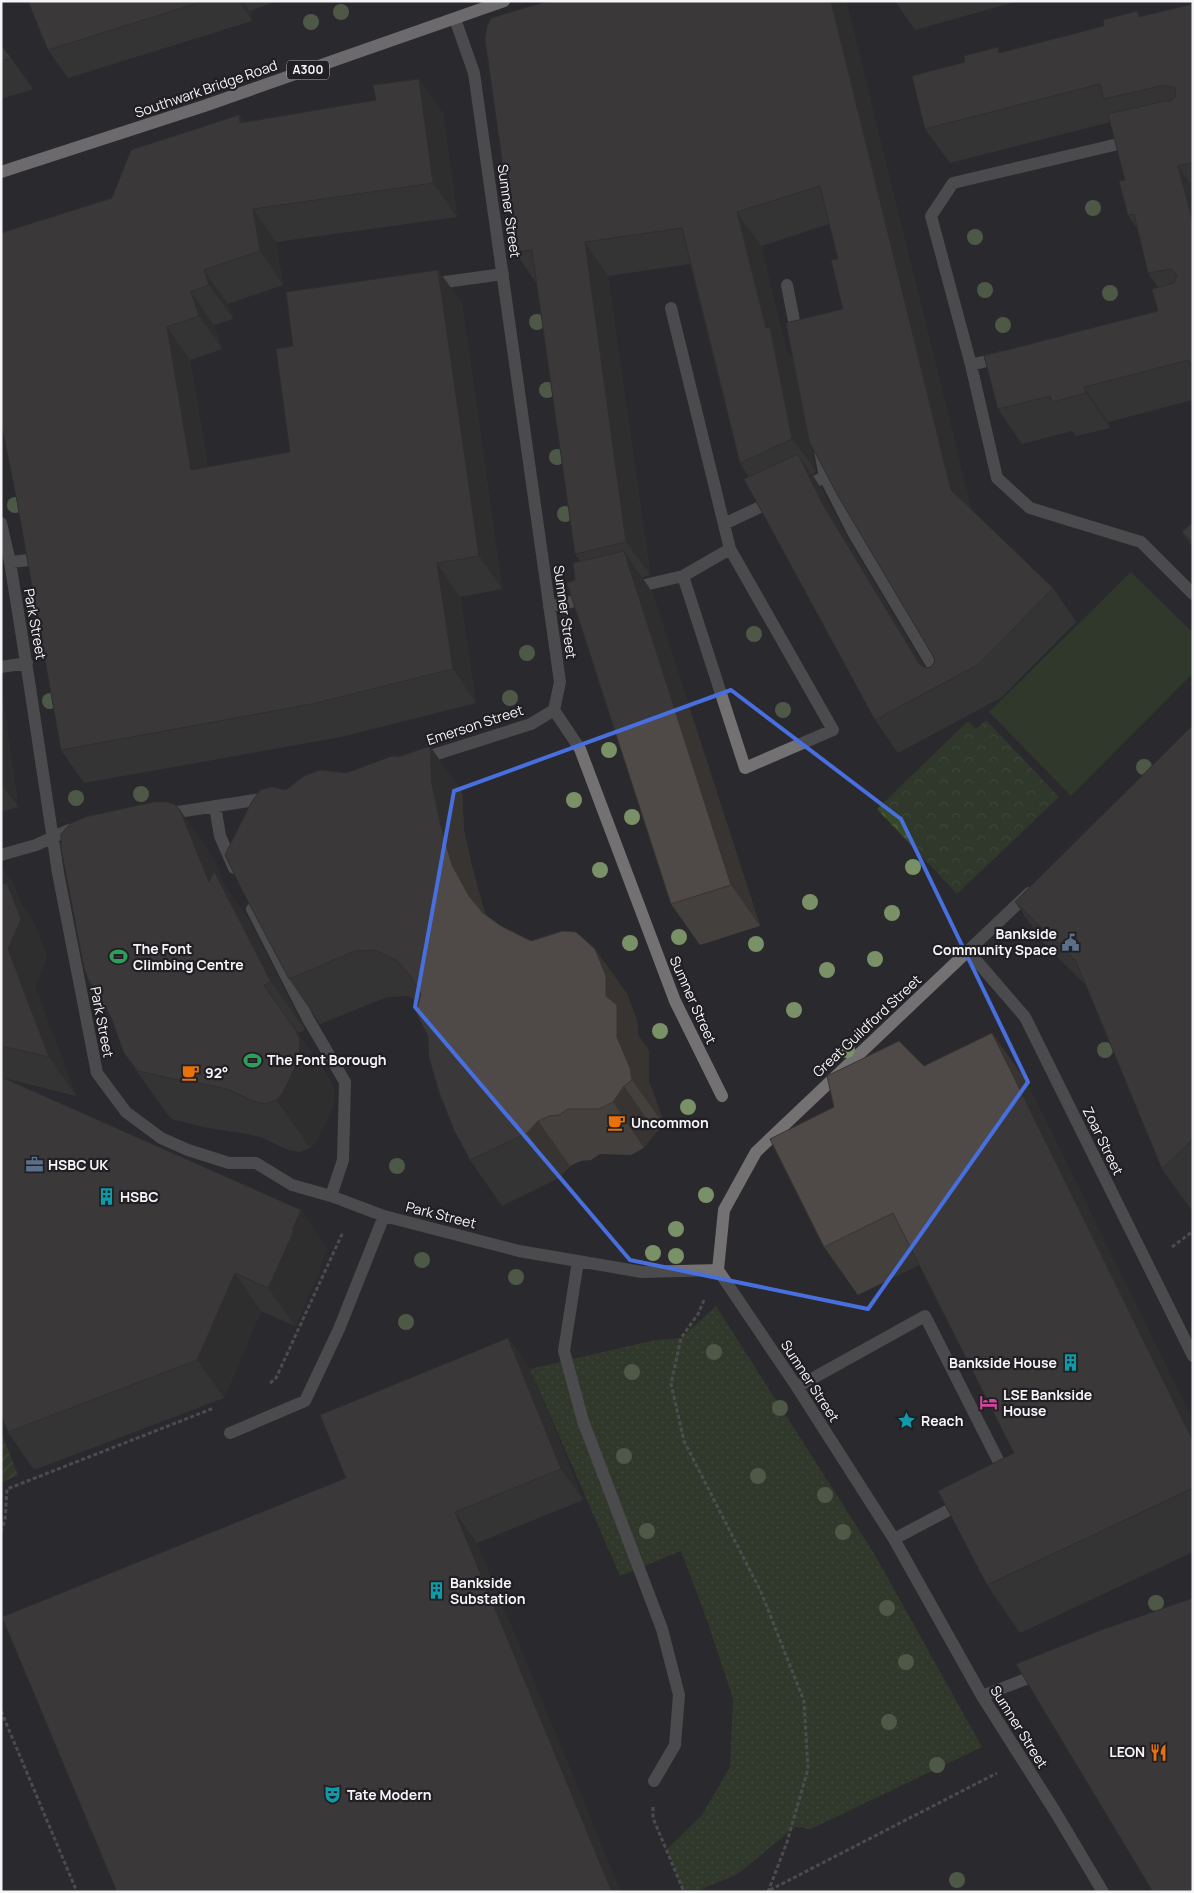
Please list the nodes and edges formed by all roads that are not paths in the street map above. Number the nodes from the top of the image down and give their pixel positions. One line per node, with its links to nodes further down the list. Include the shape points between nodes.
1 (504, 1): 2 (main road, Southwark Bridge Road / A300)
2 (456, 19): 4 (main road, Southwark Bridge Road / A300); 5 (street, Sumner Street, via 474,72)
3 (1143, 138): 11 (street, via 953,183 931,216)
4 (1, 172)
5 (503, 274): 6 (street); 23 (street, Sumner Street)
6 (418, 285)
7 (787, 285): 9 (street)
8 (671, 308): 15 (street)
9 (800, 352)
10 (1019, 353): 11 (street)
11 (970, 365): 21 (street, via 997,478 1030,508 1141,542)
12 (817, 438): 13 (street)
13 (825, 476): 15 (street); 26 (street, via 854,534)
14 (1, 524): 18 (street, Park Street)
15 (724, 524): 16 (street)
16 (730, 550): 19 (street); 19 (street, via 834,730 745,768)
17 (29, 560): 18 (street)
18 (10, 562): 24 (street, Park Street)
19 (683, 576): 20 (street)
20 (618, 591)
21 (1193, 594)
22 (600, 596): 23 (street)
23 (549, 607): 27 (street, Sumner Street, via 560,682)
24 (26, 663): 25 (street); 33 (street, Park Street)
25 (1, 666)
26 (945, 685)
27 (554, 710): 28 (street, Emerson Street, via 531,724); 39 (street, Sumner Street, via 580,749 675,1001)
28 (413, 762)
29 (282, 796): 30 (street)
30 (215, 806): 31 (street); 35 (street, via 220,836)
31 (148, 817)
32 (92, 826): 33 (street)
33 (52, 837): 34 (street); 40 (street, Park Street, via 97,1073 126,1112 161,1138 188,1150 229,1163 256,1163 292,1185)
34 (1, 855)
35 (240, 881)
36 (1038, 884): 38 (street, Great Guildford Street)
37 (247, 898): 40 (street, via 303,1011 345,1082 343,1160)
38 (968, 951): 43 (street, Great Guildford Street, via 756,1152 724,1210); 44 (street, Zoar Street, via 1026,1017)
39 (722, 1096)
40 (331, 1196): 41 (street, Park Street)
41 (384, 1216): 42 (street, Park Street, via 519,1251); 46 (street, via 339,1329 305,1402)
42 (578, 1261): 43 (street, Park Street, via 642,1272); 52 (street, via 564,1351 583,1421 662,1629 678,1695 675,1745)
43 (718, 1270): 45 (street, Sumner Street)
44 (1193, 1356)
45 (796, 1387): 47 (street, via 925,1316 1008,1479); 49 (street, Sumner Street)
46 (230, 1433)
47 (999, 1484)
48 (972, 1498): 49 (street)
49 (894, 1539): 51 (street, Sumner Street)
50 (1050, 1669): 51 (street)
51 (982, 1696): 53 (street, Sumner Street)
52 (654, 1781)
53 (1103, 1892)

